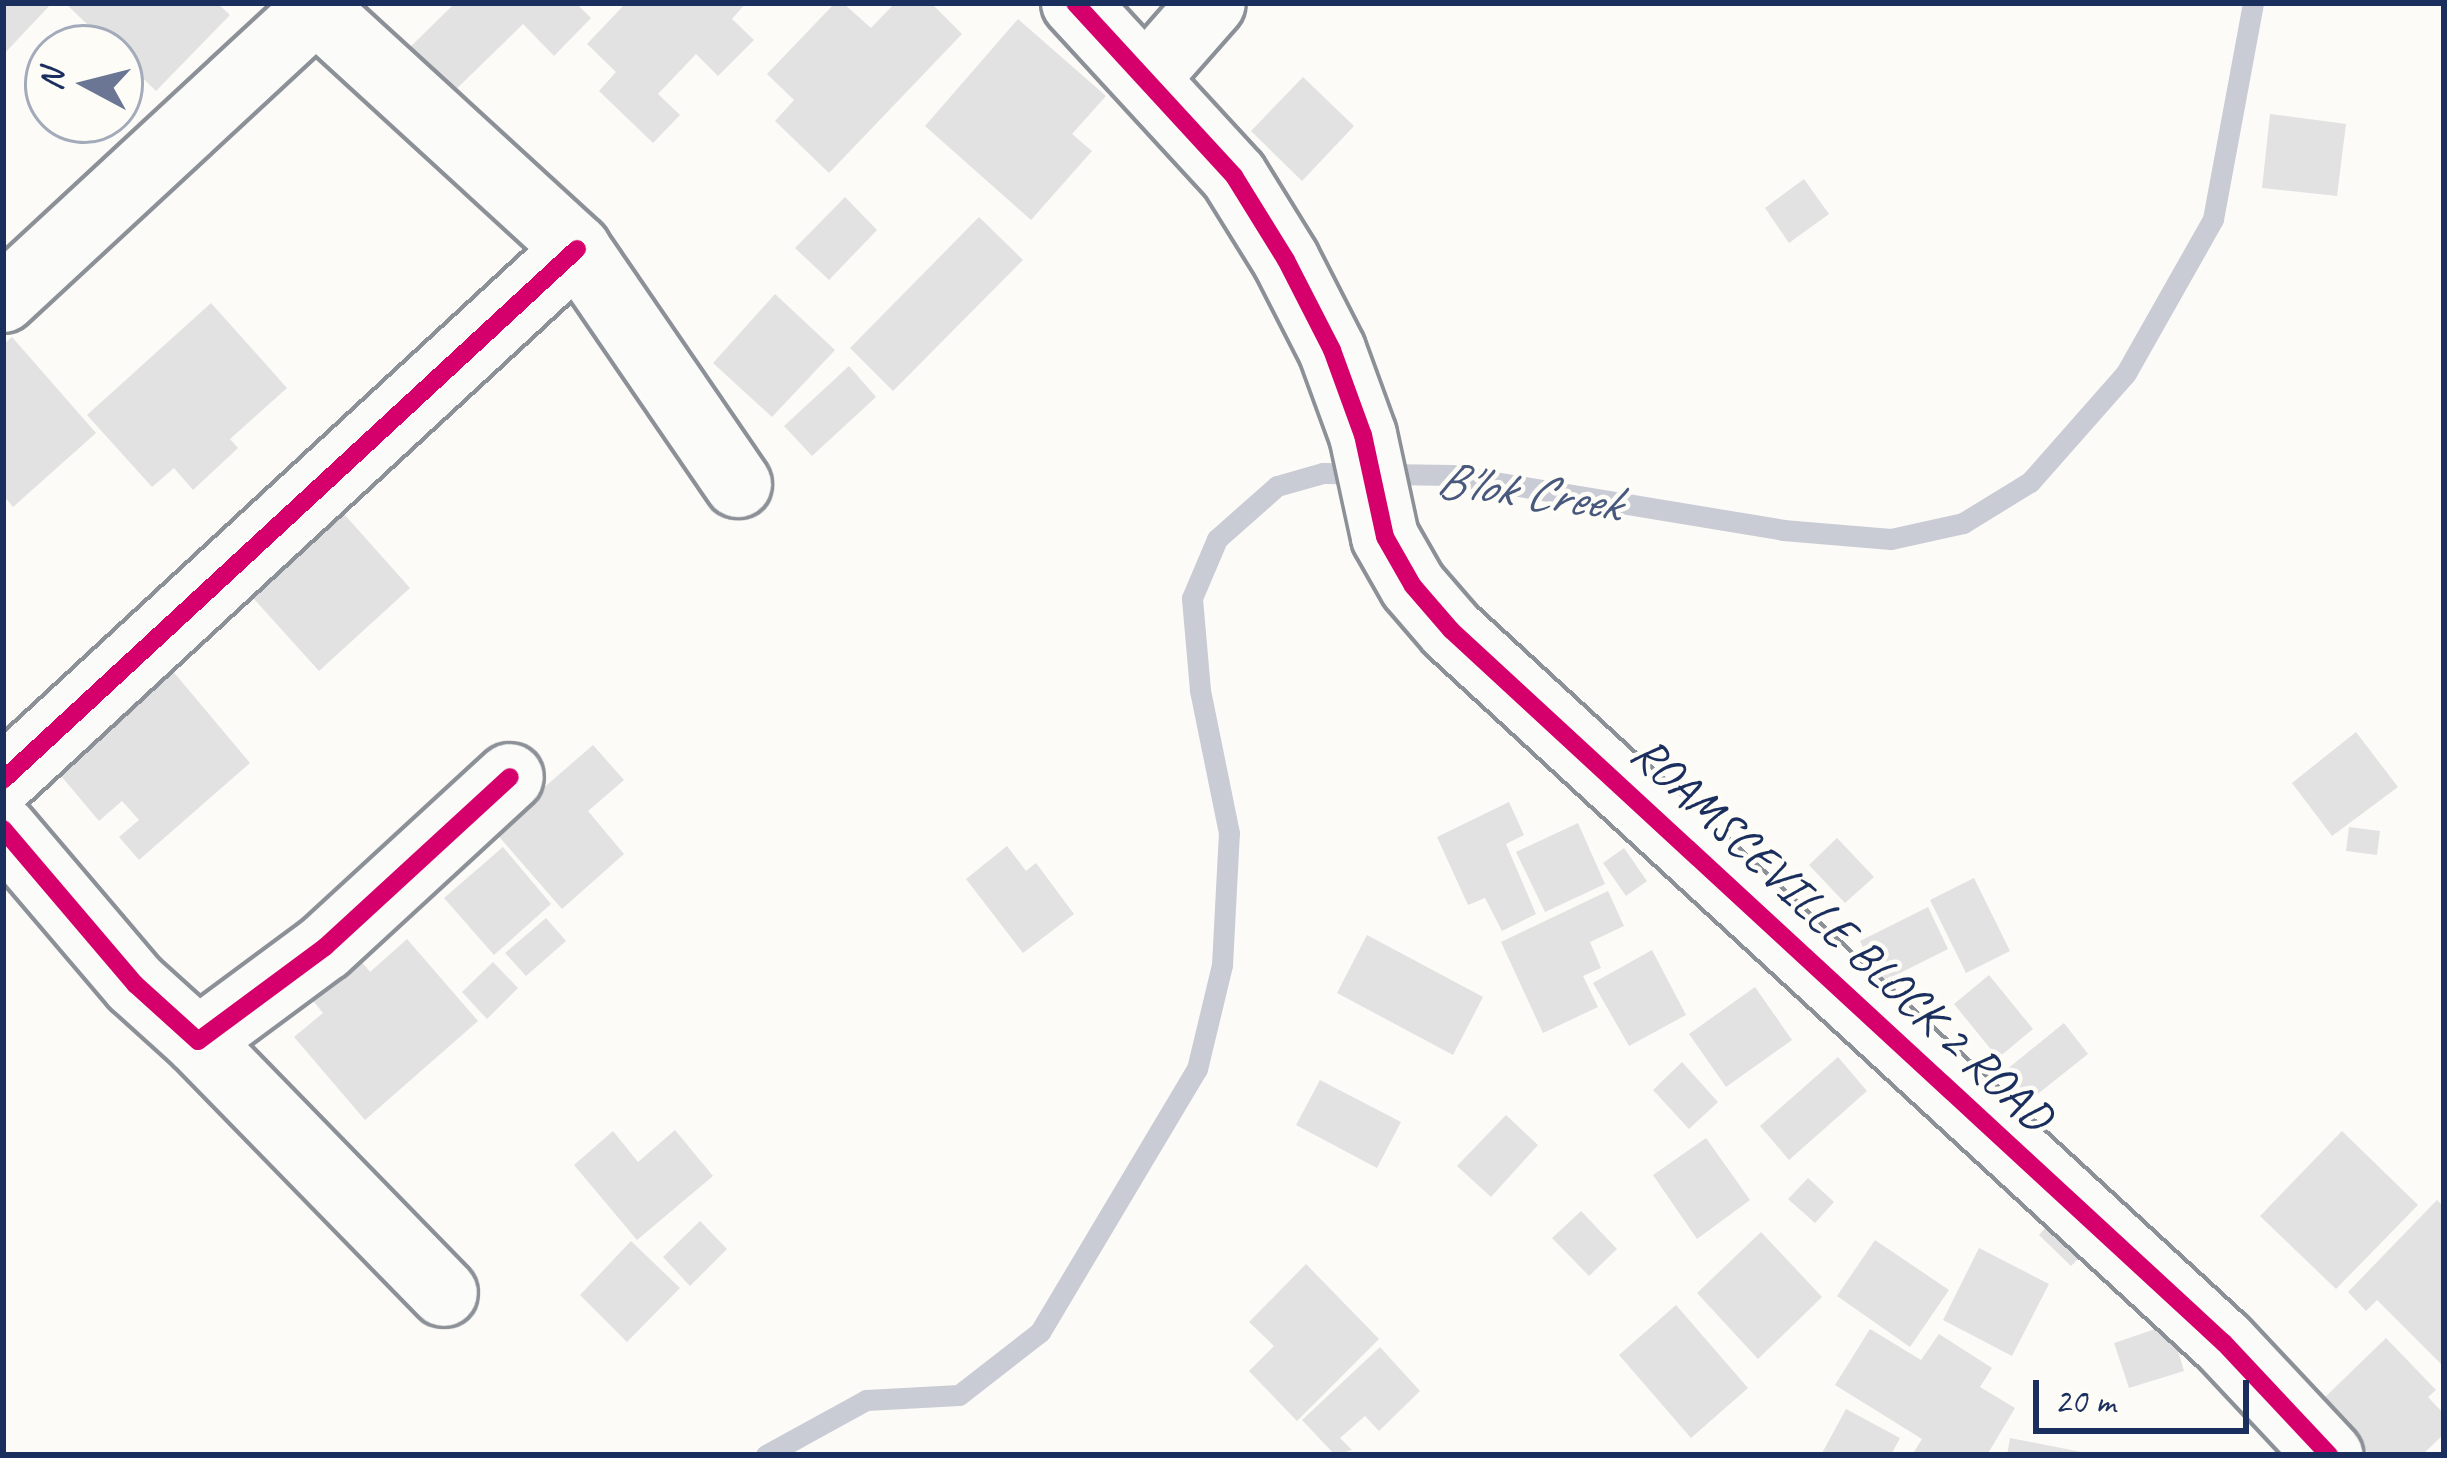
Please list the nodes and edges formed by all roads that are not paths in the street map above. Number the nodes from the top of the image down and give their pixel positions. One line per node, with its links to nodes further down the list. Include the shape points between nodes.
1 (1075, 3): 4 (street, ROAMSCEVILLE BLOCK 2 ROAD)
2 (1212, 3): 4 (street)
3 (313, 6): 5 (street); 6 (street)
4 (1147, 77): 13 (street, ROAMSCEVILLE BLOCK 2 ROAD, via 1234,176 1286,260 1332,350 1363,435 1385,537 1413,586 1451,630 2224,1343)
5 (578, 249): 7 (street); 9 (street)
6 (3, 299)
7 (739, 484)
8 (510, 777): 11 (street, via 325,946)
9 (3, 780)
10 (3, 829): 11 (street, via 135,984)
11 (198, 1041): 12 (street)
12 (444, 1293)
13 (2330, 1455)

